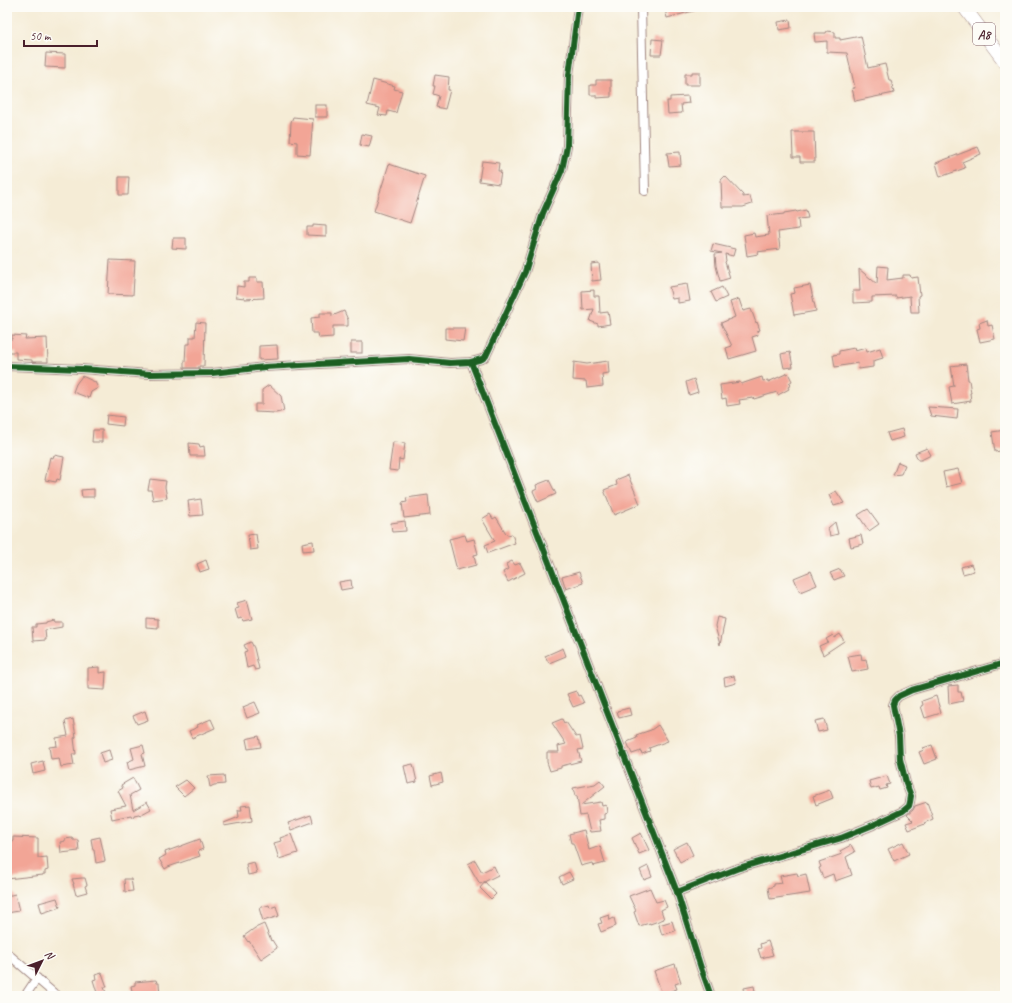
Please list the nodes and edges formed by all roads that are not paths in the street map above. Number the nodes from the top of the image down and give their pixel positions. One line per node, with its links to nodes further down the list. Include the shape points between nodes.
1 (578, 7): 6 (street, via 569,75 567,146 562,170 543,213 526,272 486,356)
2 (641, 7): 5 (street)
3 (964, 7): 4 (highway, A8)
4 (1005, 62)
5 (645, 191)
6 (471, 362): 7 (street, via 450,363 409,359 265,367 212,373 150,374); 9 (street)
7 (7, 366)
8 (1005, 663): 9 (street, via 912,690 895,700 893,705 900,758 910,796 909,806 903,811 840,838 739,868)
9 (676, 892): 14 (street)
10 (7, 953): 11 (street)
11 (37, 978): 12 (street); 13 (street)
12 (25, 996)
13 (57, 996)
14 (711, 996)

